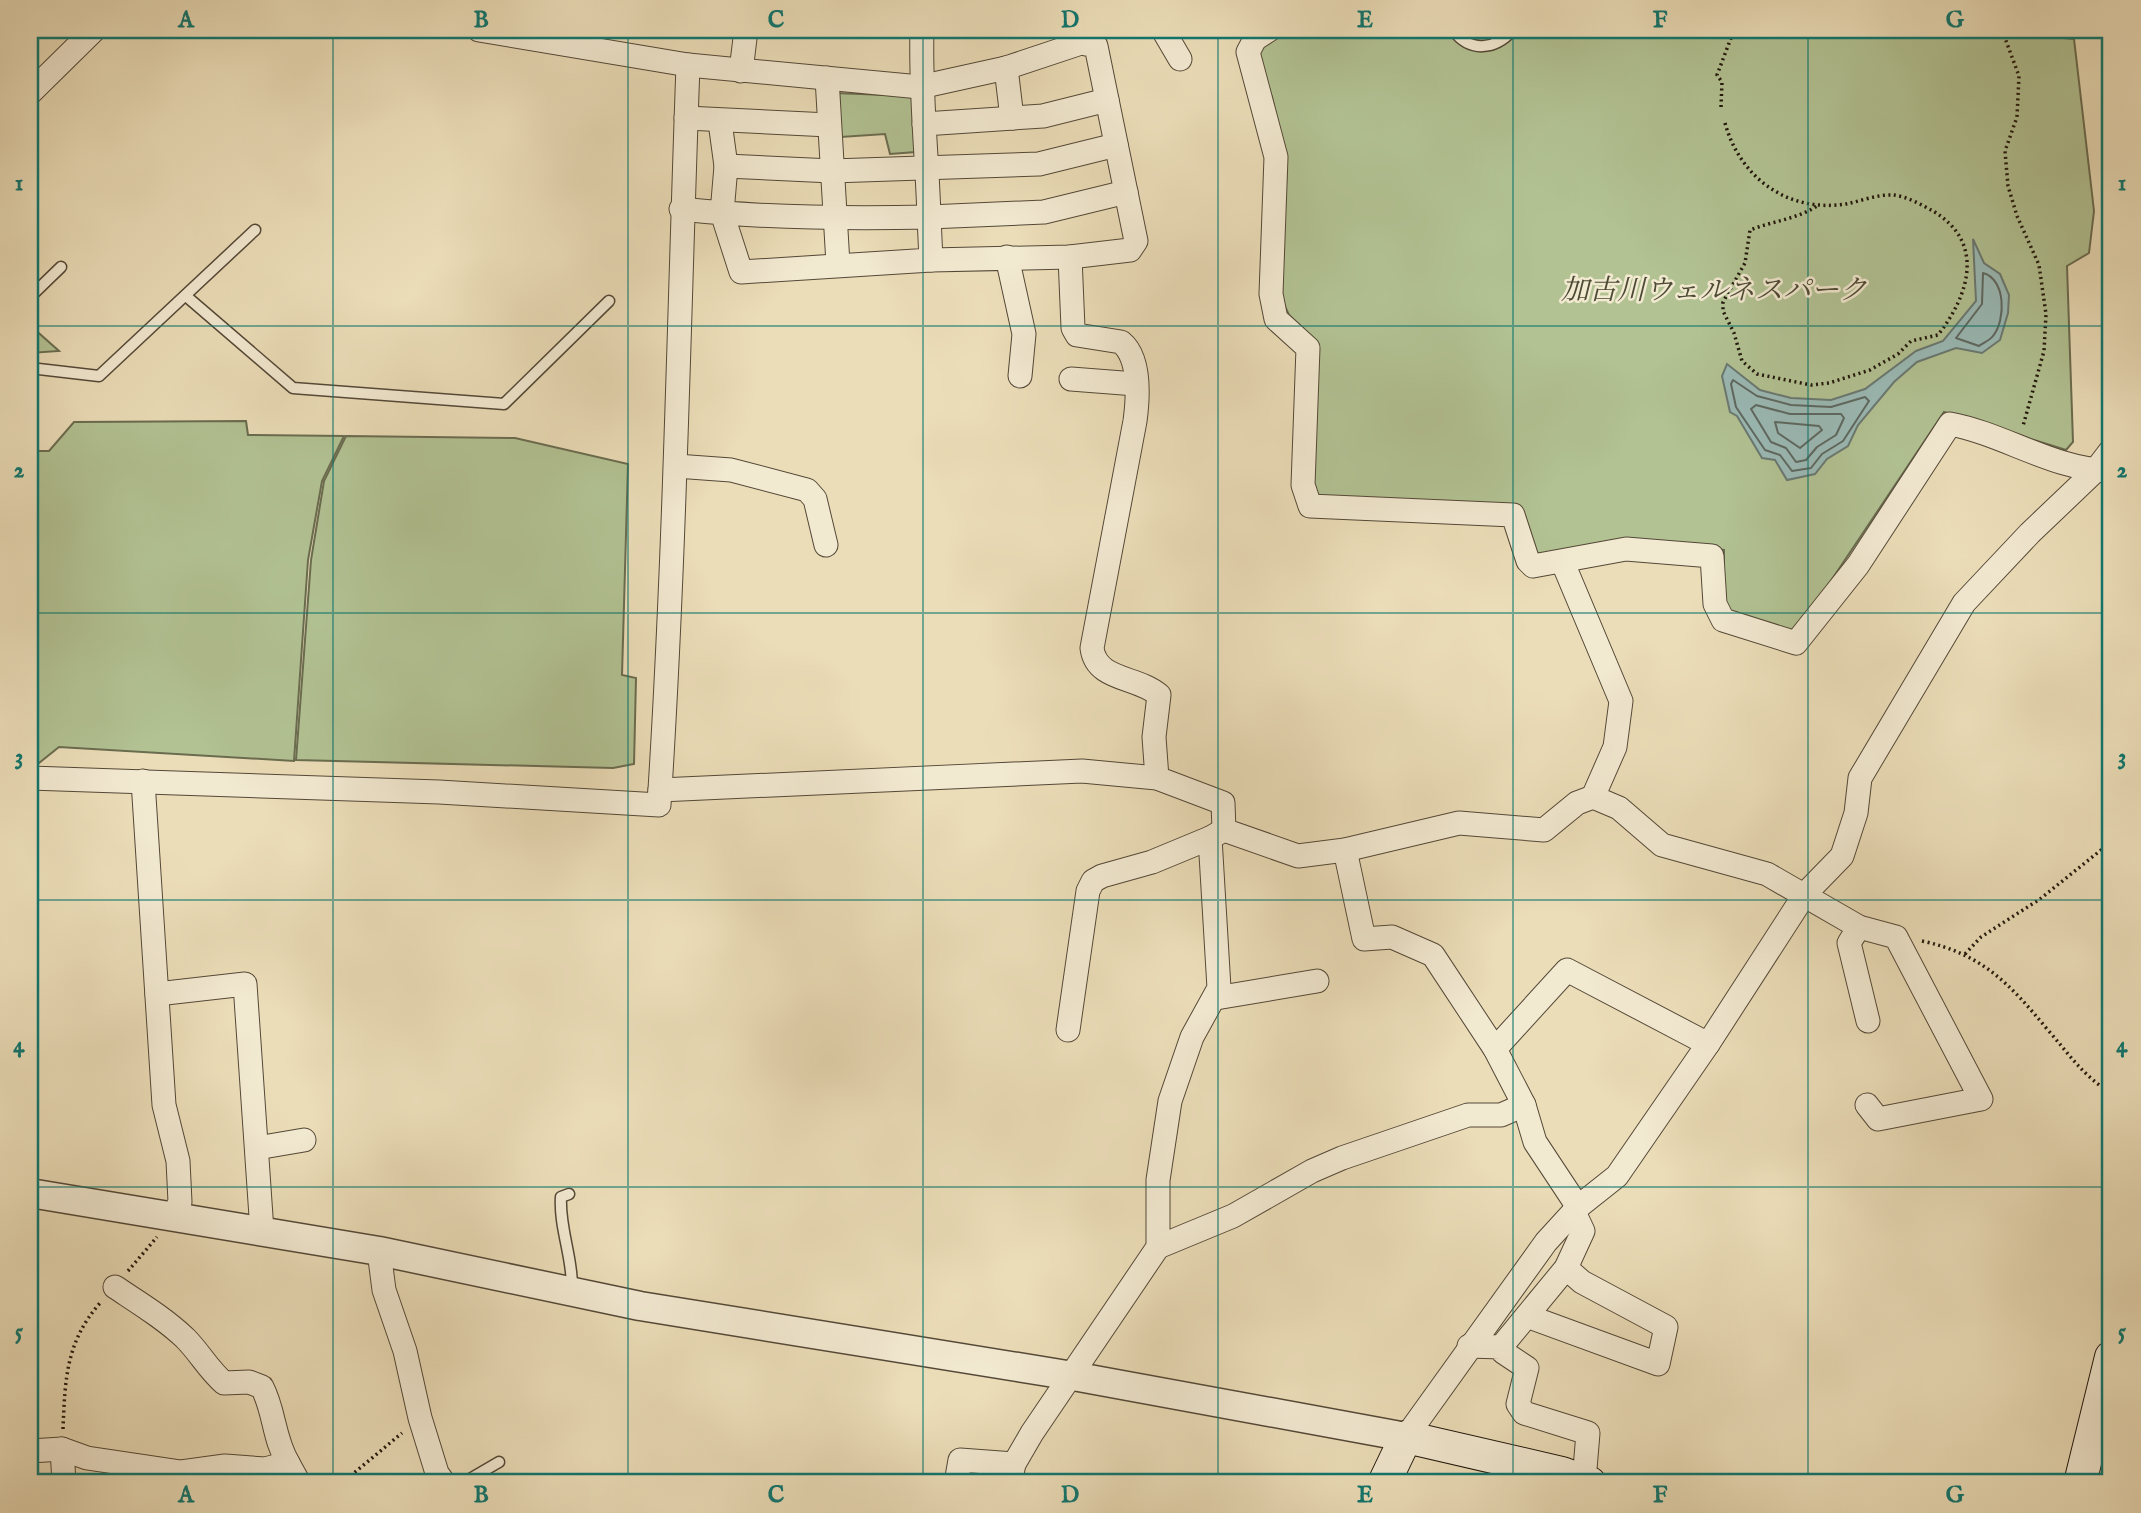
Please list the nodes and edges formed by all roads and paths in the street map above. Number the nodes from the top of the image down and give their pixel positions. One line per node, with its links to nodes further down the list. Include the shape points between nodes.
1 (94, 30): 19 (street)
2 (479, 30): 12 (street)
3 (746, 30): 16 (street)
4 (922, 30): 18 (street)
5 (1163, 30): 13 (street)
6 (1269, 30): 56 (street, via 1255,39 1248,52 1276,157 1271,294 1276,319 1308,348 1303,485 1310,506 1513,515 1533,566)
7 (1453, 30): 8 (lane, via 1466,43 1479,47 1501,41)
8 (1513, 30)
9 (1734, 30): 21 (path, via 1717,75 1722,82)
10 (2002, 30): 51 (path, via 2019,76 2017,117 2005,151 2008,186 2039,265 2046,314 2044,351)
11 (1079, 36): 15 (street); 20 (street, via 1097,46)
12 (559, 37): 14 (street)
13 (1180, 59)
14 (688, 65): 16 (street); 22 (street)
15 (1006, 68): 18 (street); 23 (street)
16 (741, 71): 17 (street)
17 (827, 78): 18 (street); 27 (street)
18 (920, 87): 26 (street)
19 (30, 93)
20 (1107, 100): 23 (street, via 1043,116); 28 (street)
21 (1721, 107)
22 (686, 118): 24 (street); 34 (street)
23 (1012, 118): 26 (street)
24 (720, 122): 27 (street); 29 (street)
25 (1725, 123): 33 (path, via 1731,146 1758,182)
26 (924, 124): 30 (street)
27 (829, 125): 31 (street)
28 (1116, 145): 30 (street, via 1039,164); 32 (street)
29 (726, 166): 31 (street); 35 (street)
30 (928, 167): 31 (street); 36 (street)
31 (832, 170): 37 (street)
32 (1126, 192): 36 (street, via 1044,212); 40 (street, via 1136,241 1130,250)
33 (1817, 206): 33 (path, via 1894,195 1923,205 1948,220 1959,233 1966,270 1964,295 1938,335 1911,341 1898,354 1852,378 1811,385 1757,374 1742,361 1723,302 1745,263 1751,230 1801,216)
34 (681, 209): 35 (street); 53 (street)
35 (722, 213): 37 (street); 42 (street, via 741,272)
36 (929, 217): 37 (street); 41 (street)
37 (834, 220): 42 (street)
38 (255, 230): 44 (lane)
39 (1007, 257): 40 (street); 41 (street); 48 (street, via 1024,334)
40 (1070, 257): 50 (street, via 1073,328 1077,335 1122,342)
41 (931, 260): 42 (street)
42 (838, 264)
43 (61, 267): 45 (lane)
44 (186, 296): 46 (lane, via 293,388 504,404); 47 (lane, via 99,376)
45 (30, 297)
46 (609, 301)
47 (30, 369)
48 (1020, 376)
49 (1071, 379): 50 (street)
50 (1136, 384): 58 (street, via 1135,421 1092,648 1093,661 1100,669 1159,695 1154,737)
51 (2018, 449): 54 (street); 56 (street, via 1950,424 1858,565 1796,643 1723,620 1715,604 1712,556 1626,549)
52 (2111, 450): 54 (street)
53 (676, 466): 55 (street, via 731,470 807,490 816,499); 60 (street)
54 (2103, 471): 65 (street, via 2030,533 1964,603 1860,778 1856,813 1842,856)
55 (826, 545)
56 (1563, 562): 61 (street, via 1621,701 1615,747)
57 (30, 778): 59 (street)
58 (1157, 778): 60 (street, via 1082,771); 62 (street, via 1223,803)
59 (143, 780): 60 (street, via 659,805); 70 (street)
60 (660, 790)
61 (1593, 797): 64 (street, via 1577,803 1545,830 1459,824); 65 (street, via 1619,808 1662,845 1767,874)
62 (1217, 834): 64 (street, via 1298,856); 71 (street); 73 (street, via 1093,881)
63 (2111, 842): 68 (path, via 2040,899 1981,937)
64 (1345, 850): 75 (street, via 1364,939 1392,937 1433,955)
65 (1805, 894): 66 (street); 74 (street)
66 (1859, 927): 67 (street); 72 (street, via 1849,943)
67 (1896, 937): 68 (path); 78 (street, via 1981,1099 1878,1119)
68 (1965, 954): 76 (path, via 2021,998 2067,1056)
69 (1317, 981): 71 (street)
70 (157, 994): 80 (street, via 245,984); 84 (street, via 164,1105 178,1161 180,1202)
71 (1216, 998): 86 (street, via 1192,1037 1170,1101 1158,1180)
72 (1868, 1021)
73 (1068, 1030)
74 (1708, 1044): 75 (street, via 1567,970); 83 (street, via 1617,1176)
75 (1495, 1049): 77 (street)
76 (2111, 1093)
77 (1524, 1105): 83 (street, via 1535,1142); 86 (street, via 1501,1115 1468,1115 1342,1158 1233,1216)
78 (1867, 1105)
79 (304, 1140): 80 (street)
80 (257, 1148): 85 (street)
81 (30, 1194): 84 (street)
82 (569, 1194): 90 (lane, via 561,1197 560,1215)
83 (1576, 1210): 88 (street, via 1583,1231); 92 (street, via 1546,1242)
84 (172, 1218): 85 (street); 89 (path)
85 (262, 1231): 87 (street)
86 (1158, 1247): 95 (street)
87 (379, 1251): 90 (street); 96 (street, via 384,1290 405,1351)
88 (1566, 1268): 91 (street); 91 (street, via 1582,1282 1666,1327 1658,1364)
89 (114, 1287): 98 (path, via 82,1323 65,1373); 101 (street, via 184,1337 224,1383 250,1382 262,1387 269,1399 274,1433)
90 (572, 1290): 95 (street, via 640,1306)
91 (1527, 1317): 93 (street)
92 (1469, 1346): 93 (street); 97 (street)
93 (1501, 1347): 103 (street, via 1527,1368 1518,1404 1524,1413 1588,1433)
94 (2111, 1357): 110 (main road)
95 (1073, 1376): 97 (street); 102 (street)
96 (420, 1418): 105 (path); 106 (street)
97 (1406, 1437): 103 (main road); 109 (main road)
98 (62, 1449): 99 (street); 101 (street, via 87,1458 181,1472 225,1466); 104 (street)
99 (30, 1451)
100 (499, 1462): 107 (lane)
101 (294, 1473)
102 (1012, 1474): 108 (street, via 960,1460)
103 (1587, 1482)
104 (64, 1483)
105 (342, 1483)
106 (444, 1483)
107 (463, 1483)
108 (956, 1483)
109 (1384, 1483)
110 (2080, 1483)

